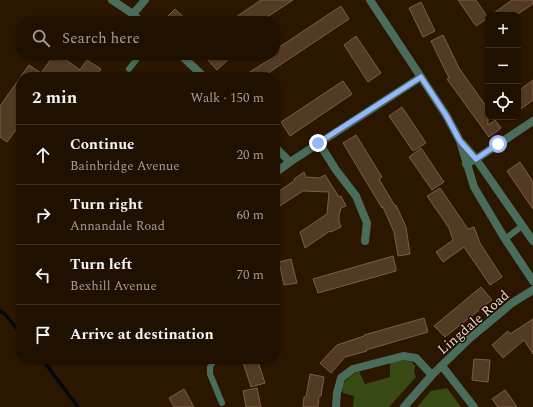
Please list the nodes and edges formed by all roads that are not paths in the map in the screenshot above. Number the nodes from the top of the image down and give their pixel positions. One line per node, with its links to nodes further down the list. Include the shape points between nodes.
1 (112, 0): 4 (street)
2 (145, 0): 4 (street)
3 (370, 0): 9 (street)
4 (133, 14)
5 (136, 60): 7 (lane)
6 (186, 60): 8 (street)
7 (129, 69)
8 (199, 72)
9 (421, 77): 11 (street); 12 (street)
10 (533, 121): 14 (street)
11 (460, 141): 14 (street); 16 (street)
12 (318, 143): 15 (street); 20 (street, via 356,196 367,223)
13 (280, 152): 15 (street)
14 (476, 159): 16 (street); 18 (street)
15 (290, 162): 17 (street)
16 (466, 164): 19 (street, via 474,187)
17 (280, 169)
18 (522, 226): 19 (lane); 21 (street)
19 (504, 239): 22 (street)
20 (365, 241)
21 (533, 241)
22 (533, 281)
23 (533, 290): 25 (street, Lingdale Road, via 512,303 469,339)
24 (212, 364): 27 (lane, via 210,374)
25 (442, 366): 26 (street, Lingdale Road); 30 (street)
26 (432, 375): 28 (street, via 416,358 403,356 353,370 341,378); 29 (street, Lingdale Road)
27 (222, 403)
28 (336, 407)
29 (404, 407)
30 (474, 407)

